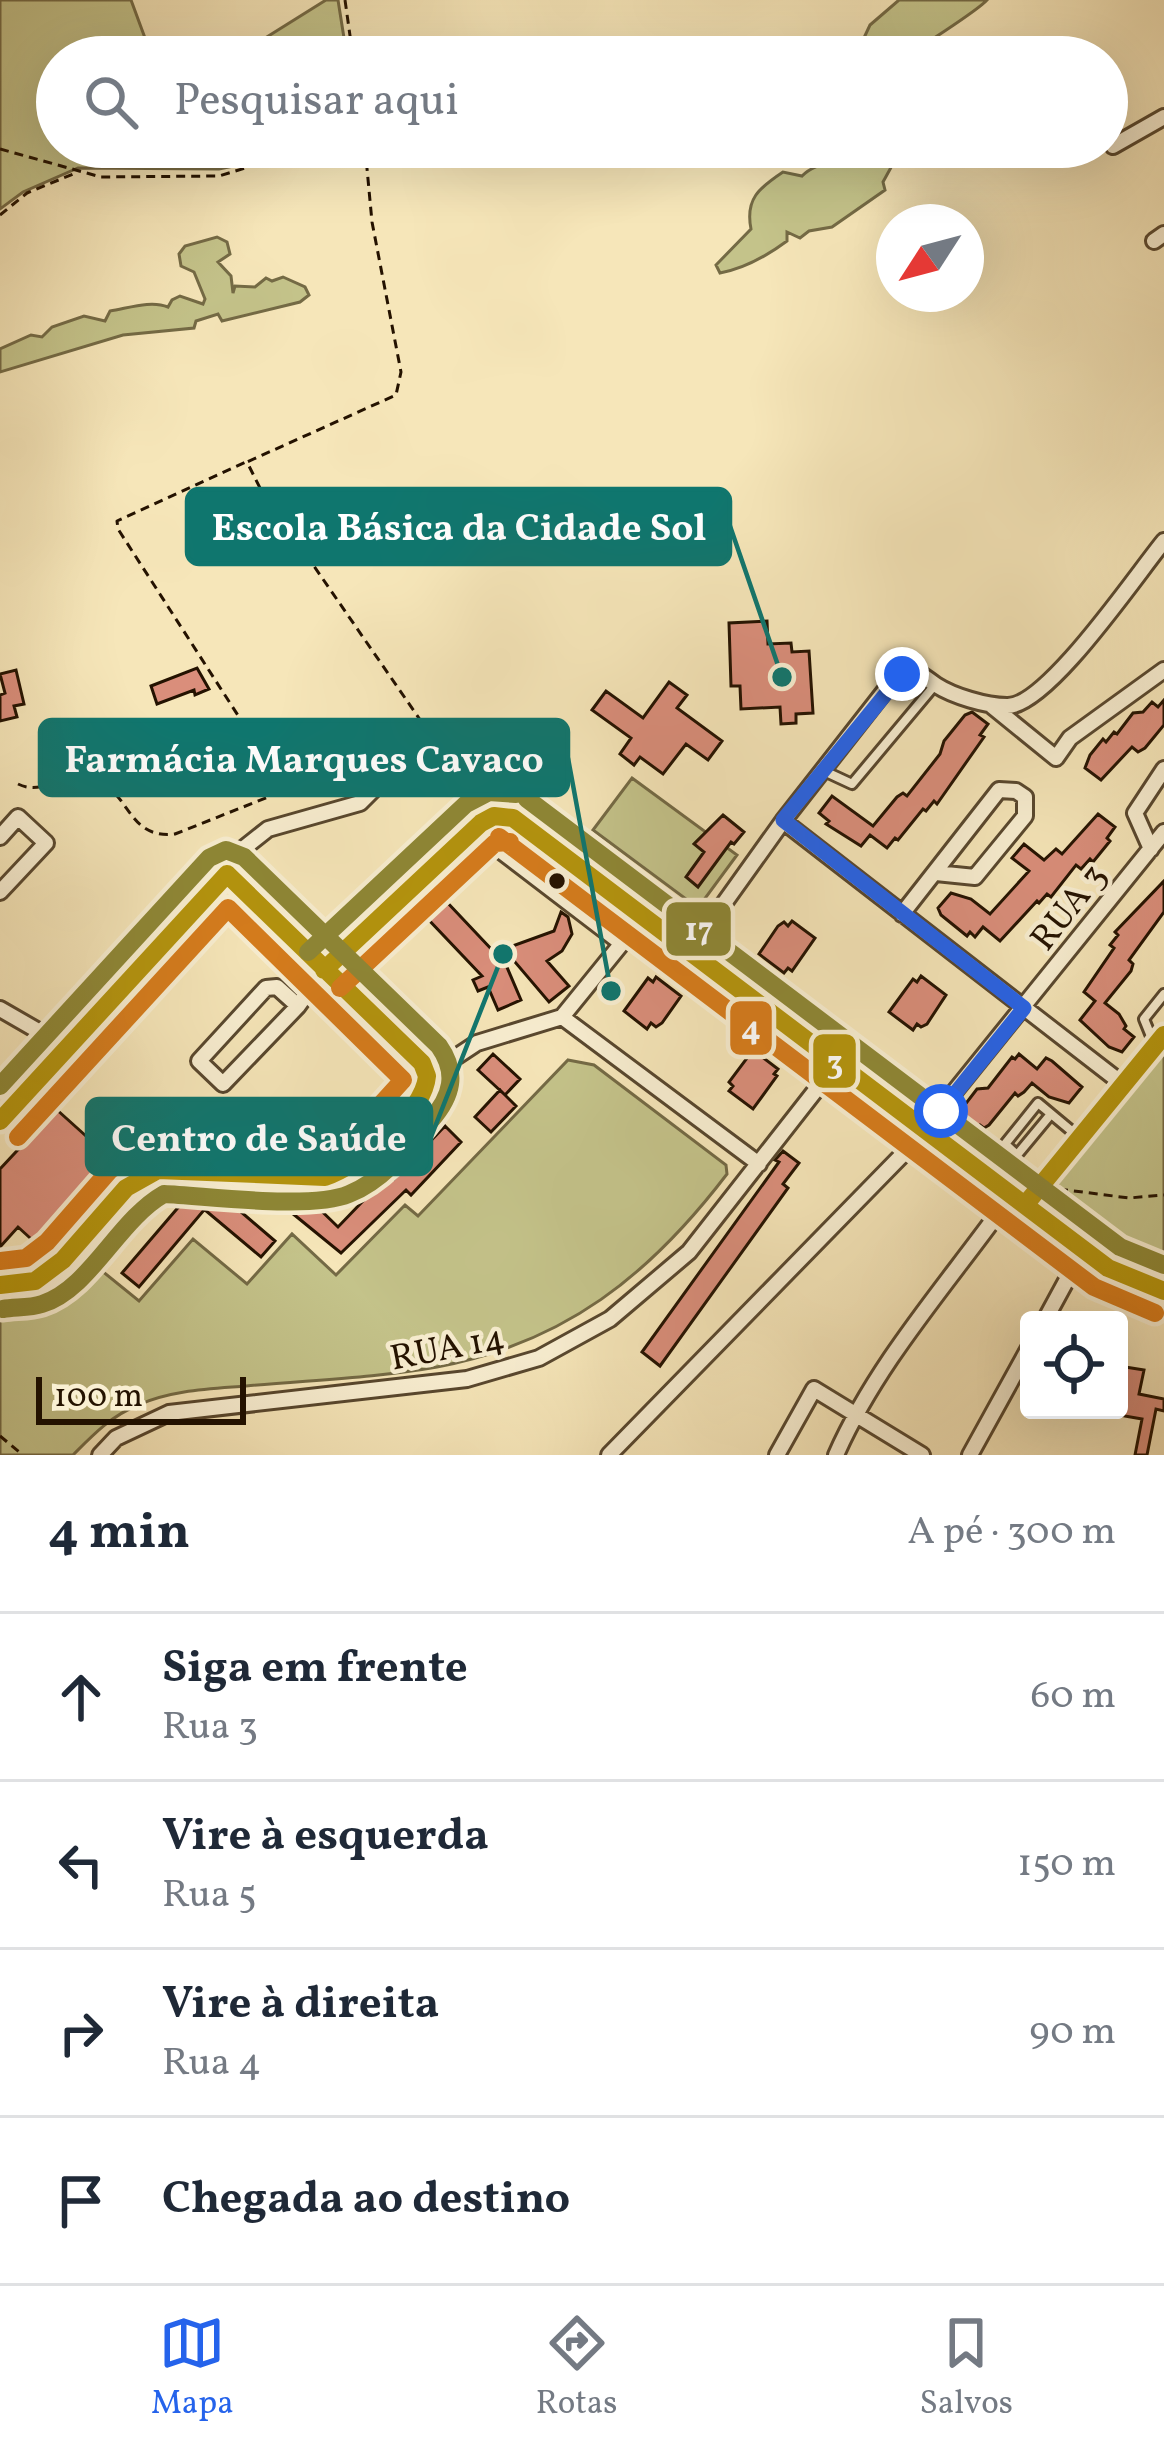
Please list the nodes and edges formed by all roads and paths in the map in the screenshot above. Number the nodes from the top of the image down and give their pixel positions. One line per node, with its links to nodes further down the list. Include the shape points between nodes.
1 (345, 0): 2 (path)
2 (350, 36)
3 (1164, 117): 4 (street)
4 (1128, 137)
5 (0, 149): 6 (path)
6 (36, 159)
7 (69, 168): 10 (path)
8 (245, 168): 10 (path, via 219,176)
9 (367, 168): 12 (path, via 400,372 396,395)
10 (80, 171): 11 (path, via 27,193)
11 (0, 215)
12 (247, 462): 19 (path, via 437,750); 21 (path, via 117,521)
13 (1164, 541): 16 (street, via 1041,692 1015,706)
14 (1164, 670): 16 (street, via 1070,738 1057,758)
15 (935, 684): 16 (street); 18 (street, via 902,674); 18 (lane, via 852,784)
16 (988, 703)
17 (1164, 769): 27 (street, via 1135,813)
18 (822, 771): 22 (street)
19 (387, 776): 21 (path); 30 (street, via 360,803 268,829)
20 (18, 784): 21 (path, via 38,789 77,776 98,782 142,831 157,836)
21 (286, 790)
22 (783, 820): 33 (street); 38 (street)
23 (471, 832): 25 (street, via 494,816); 28 (street); 37 (lane)
24 (1164, 832): 27 (street, RUA 3)
25 (538, 835): 34 (street); 35 (path, via 554,813); 37 (path, via 523,856)
26 (0, 837): 32 (street, via 19,817 46,843)
27 (1150, 849): 42 (street, RUA 3)
28 (431, 868): 31 (lane); 39 (street)
29 (936, 873): 29 (street, via 999,790 1025,797 1025,816 975,877); 33 (street)
30 (227, 874): 39 (street); 46 (street)
31 (444, 882)
32 (0, 892)
33 (902, 914): 42 (street)
34 (644, 916): 37 (street); 38 (street)
35 (699, 927)
36 (710, 935): 52 (path)
37 (626, 939): 44 (street); 49 (path)
38 (690, 951): 47 (street)
39 (324, 970): 41 (street); 48 (street)
40 (1164, 994): 45 (lane, via 1144,1018)
41 (298, 1006): 41 (street, via 277,987 266,988 200,1061 223,1084)
42 (1024, 1008): 50 (street); 55 (street, RUA 3)
43 (0, 1009): 46 (street)
44 (562, 1017): 48 (street, via 477,1043); 58 (street)
45 (1160, 1041): 50 (street)
46 (66, 1047): 54 (street)
47 (837, 1063): 55 (street); 58 (street, RUA 14)
48 (428, 1076): 66 (street, via 426,1090 343,1173 158,1170 126,1188 35,1281)
49 (816, 1078)
50 (1124, 1084): 56 (street)
51 (827, 1086): 57 (path)
52 (935, 1106)
53 (1051, 1114): 53 (lane, via 1018,1155 1005,1144 1038,1103); 56 (lane)
54 (0, 1121)
55 (926, 1130): 61 (street); 72 (street, RUA 3)
56 (1081, 1138): 61 (street)
57 (904, 1144)
58 (759, 1164): 74 (street, RUA 14, via 659,1280 610,1319 538,1358 467,1379 169,1413 116,1438)
59 (1058, 1188): 60 (path)
60 (1164, 1195)
61 (1019, 1200): 62 (street); 64 (street)
62 (993, 1220): 70 (street)
63 (1164, 1247): 65 (path)
64 (1084, 1250): 65 (street); 68 (street)
65 (1137, 1282): 67 (street)
66 (0, 1285)
67 (1164, 1291)
68 (1050, 1311)
69 (1020, 1364): 78 (street)
70 (856, 1411): 75 (street, via 814,1389); 76 (street); 77 (street)
71 (0, 1436): 73 (path)
72 (622, 1452)
73 (23, 1455)
74 (100, 1455)
75 (777, 1455)
76 (836, 1455)
77 (922, 1455)
78 (970, 1455)

